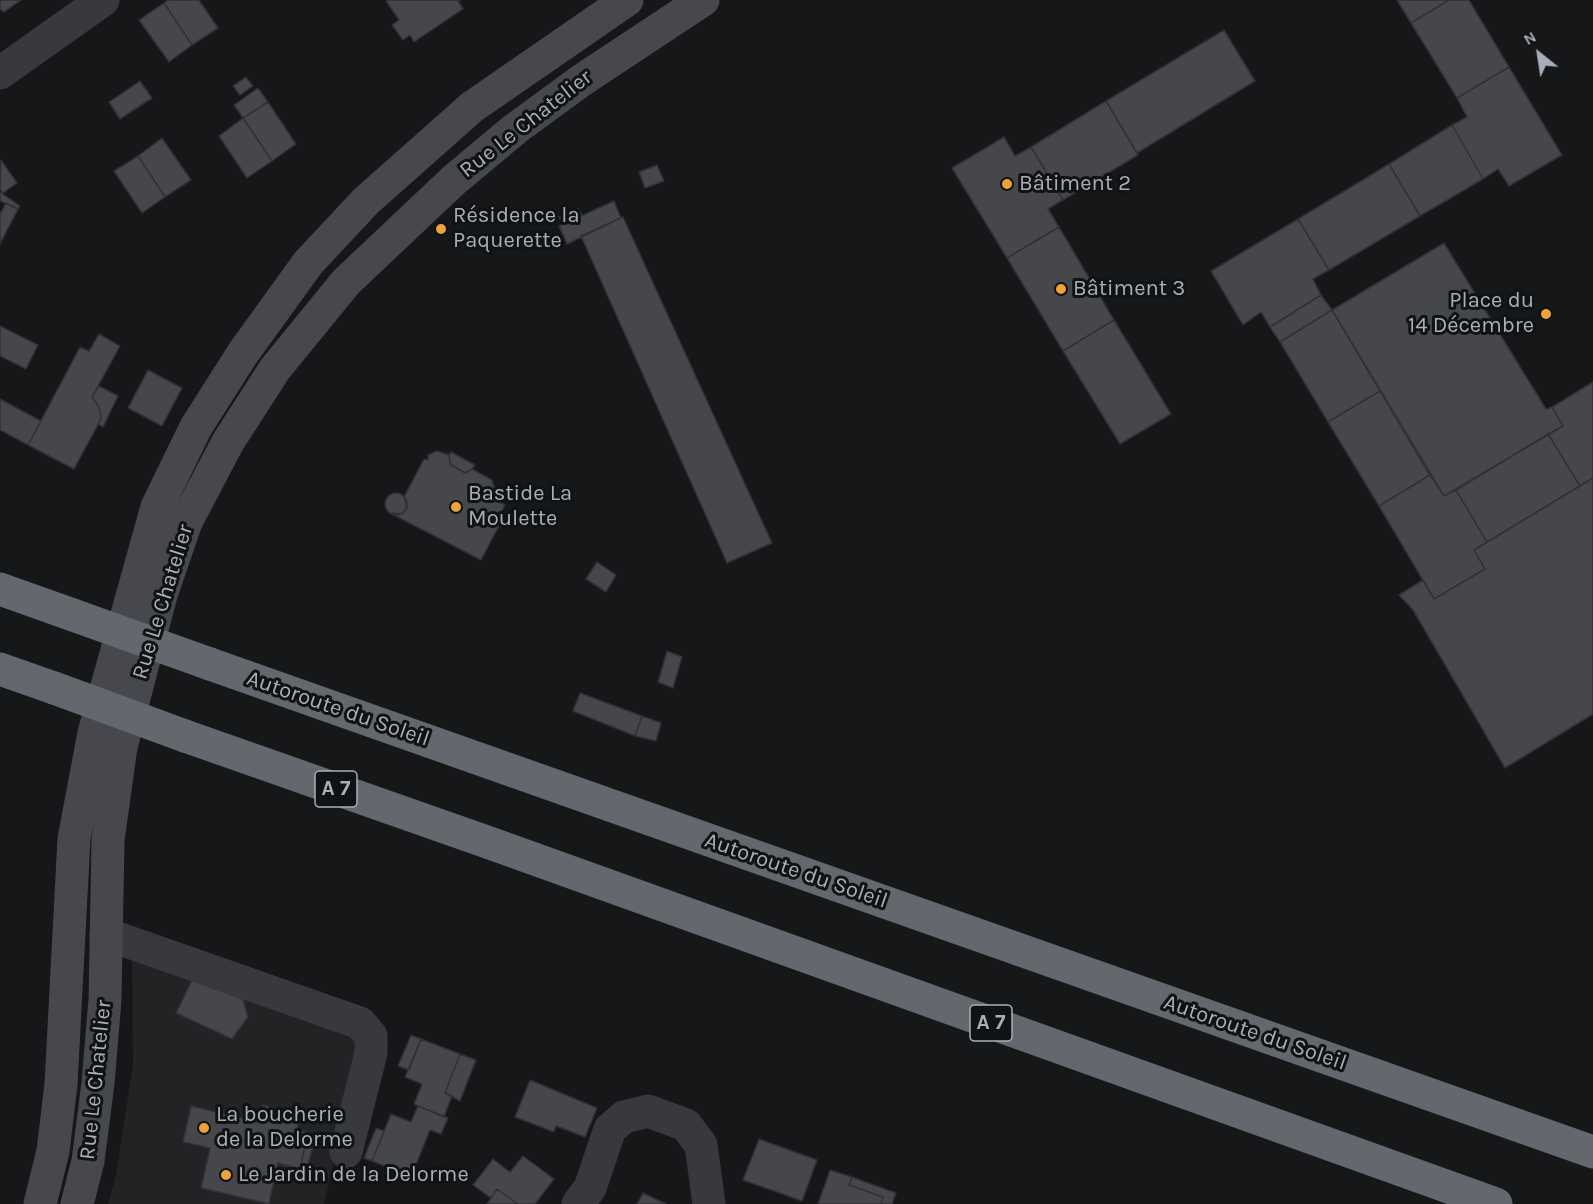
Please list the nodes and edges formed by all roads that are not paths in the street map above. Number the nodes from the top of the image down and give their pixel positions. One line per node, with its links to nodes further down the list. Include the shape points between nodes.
1 (104, 0): 4 (street)
2 (627, 0): 10 (main road, Rue Le Chatelier, via 472,107 366,201 308,262 196,427 157,507 94,733 74,839 61,1084 53,1151)
3 (703, 0): 7 (main road, Rue Le Chatelier, via 572,87 454,180 346,282 275,369 228,442 186,522 121,747 108,840)
4 (0, 73)
5 (0, 589): 9 (highway, Autoroute du Soleil, bridge)
6 (0, 669): 14 (highway, A 7, bridge)
7 (106, 933): 8 (street, via 360,1023 372,1036 371,1053); 11 (main road, Rue Le Chatelier, via 98,1083 88,1161)
8 (346, 1152)
9 (1593, 1152)
10 (40, 1204)
11 (77, 1204)
12 (578, 1204): 13 (street, via 590,1188 610,1128 624,1117 648,1111 686,1125 701,1145)
13 (709, 1204)
14 (1496, 1204)

